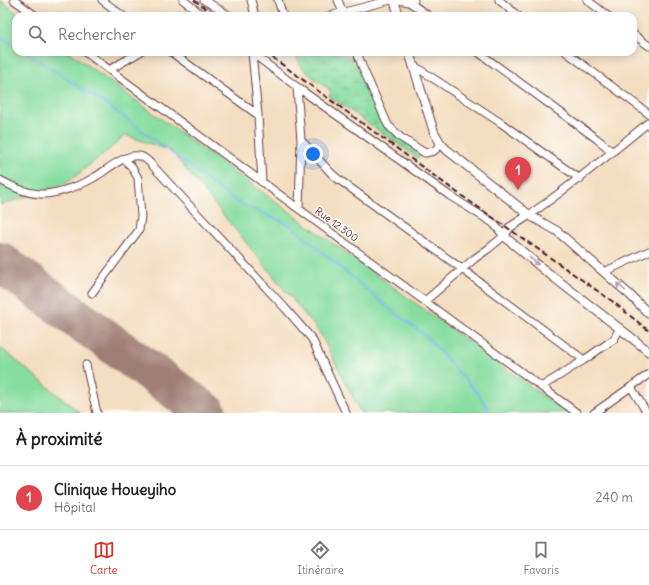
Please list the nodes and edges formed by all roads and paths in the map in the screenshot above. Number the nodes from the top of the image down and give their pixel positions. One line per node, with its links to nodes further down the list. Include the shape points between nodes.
1 (14, 0): 14 (street)
2 (102, 0): 15 (street)
3 (183, 0): 16 (street)
4 (204, 0): 17 (street)
5 (251, 0): 18 (street)
6 (278, 0): 19 (street)
7 (338, 0): 20 (street)
8 (391, 0): 21 (street)
9 (394, 0): 22 (main road)
10 (398, 0): 13 (street)
11 (499, 0): 24 (street)
12 (587, 0): 25 (street)
13 (412, 1): 23 (street)
14 (30, 12)
15 (118, 12)
16 (199, 12)
17 (224, 12)
18 (254, 12)
19 (282, 12)
20 (342, 12)
21 (350, 12)
22 (397, 12)
23 (424, 12)
24 (513, 12)
25 (603, 12)
26 (637, 37): 27 (street)
27 (649, 46)
28 (90, 56): 38 (street, Rue 12.300)
29 (133, 56): 38 (street)
30 (177, 56): 40 (street)
31 (252, 56): 40 (street)
32 (257, 56): 39 (street)
33 (358, 56): 44 (street, via 388,125 400,137 425,153 434,151)
34 (410, 56): 37 (main road)
35 (483, 56): 45 (street)
36 (571, 56): 41 (street)
37 (413, 65): 44 (main road, via 434,132); 47 (street)
38 (109, 70): 49 (street, Rue 12.300)
39 (297, 87): 43 (street); 52 (street, via 492,223)
40 (258, 114): 49 (street)
41 (649, 114)
42 (649, 122): 45 (street)
43 (301, 140): 50 (street); 54 (street, via 338,179)
44 (441, 144): 51 (main road)
45 (613, 152): 47 (street)
46 (124, 159): 48 (street, via 83,184 55,193 41,195 23,192); 56 (street, via 138,178 141,216 139,230); 67 (street, via 139,156 151,164 312,339)
47 (580, 179): 51 (street)
48 (0, 180)
49 (262, 182): 50 (street, Rue 12.300)
50 (299, 209): 57 (street, Rue 12.300)
51 (529, 216): 52 (main road, via 509,228); 55 (main road, via 557,231)
52 (504, 236): 54 (street); 59 (main road, one-way to 59)
53 (649, 251): 55 (street)
54 (462, 269): 57 (street); 61 (street)
55 (604, 272): 58 (main road, one-way to 55)
56 (92, 293)
57 (424, 301): 64 (street, Rue 12.300)
58 (648, 312)
59 (620, 328): 60 (main road); 61 (street, via 614,339)
60 (649, 352)
61 (584, 360): 64 (street)
62 (86, 365): 66 (street)
63 (649, 374): 65 (street)
64 (541, 387): 68 (street, Rue 12.300)
65 (631, 387): 69 (street); 70 (street)
66 (97, 413)
67 (346, 413)
68 (577, 413)
69 (594, 413)
70 (647, 413)

